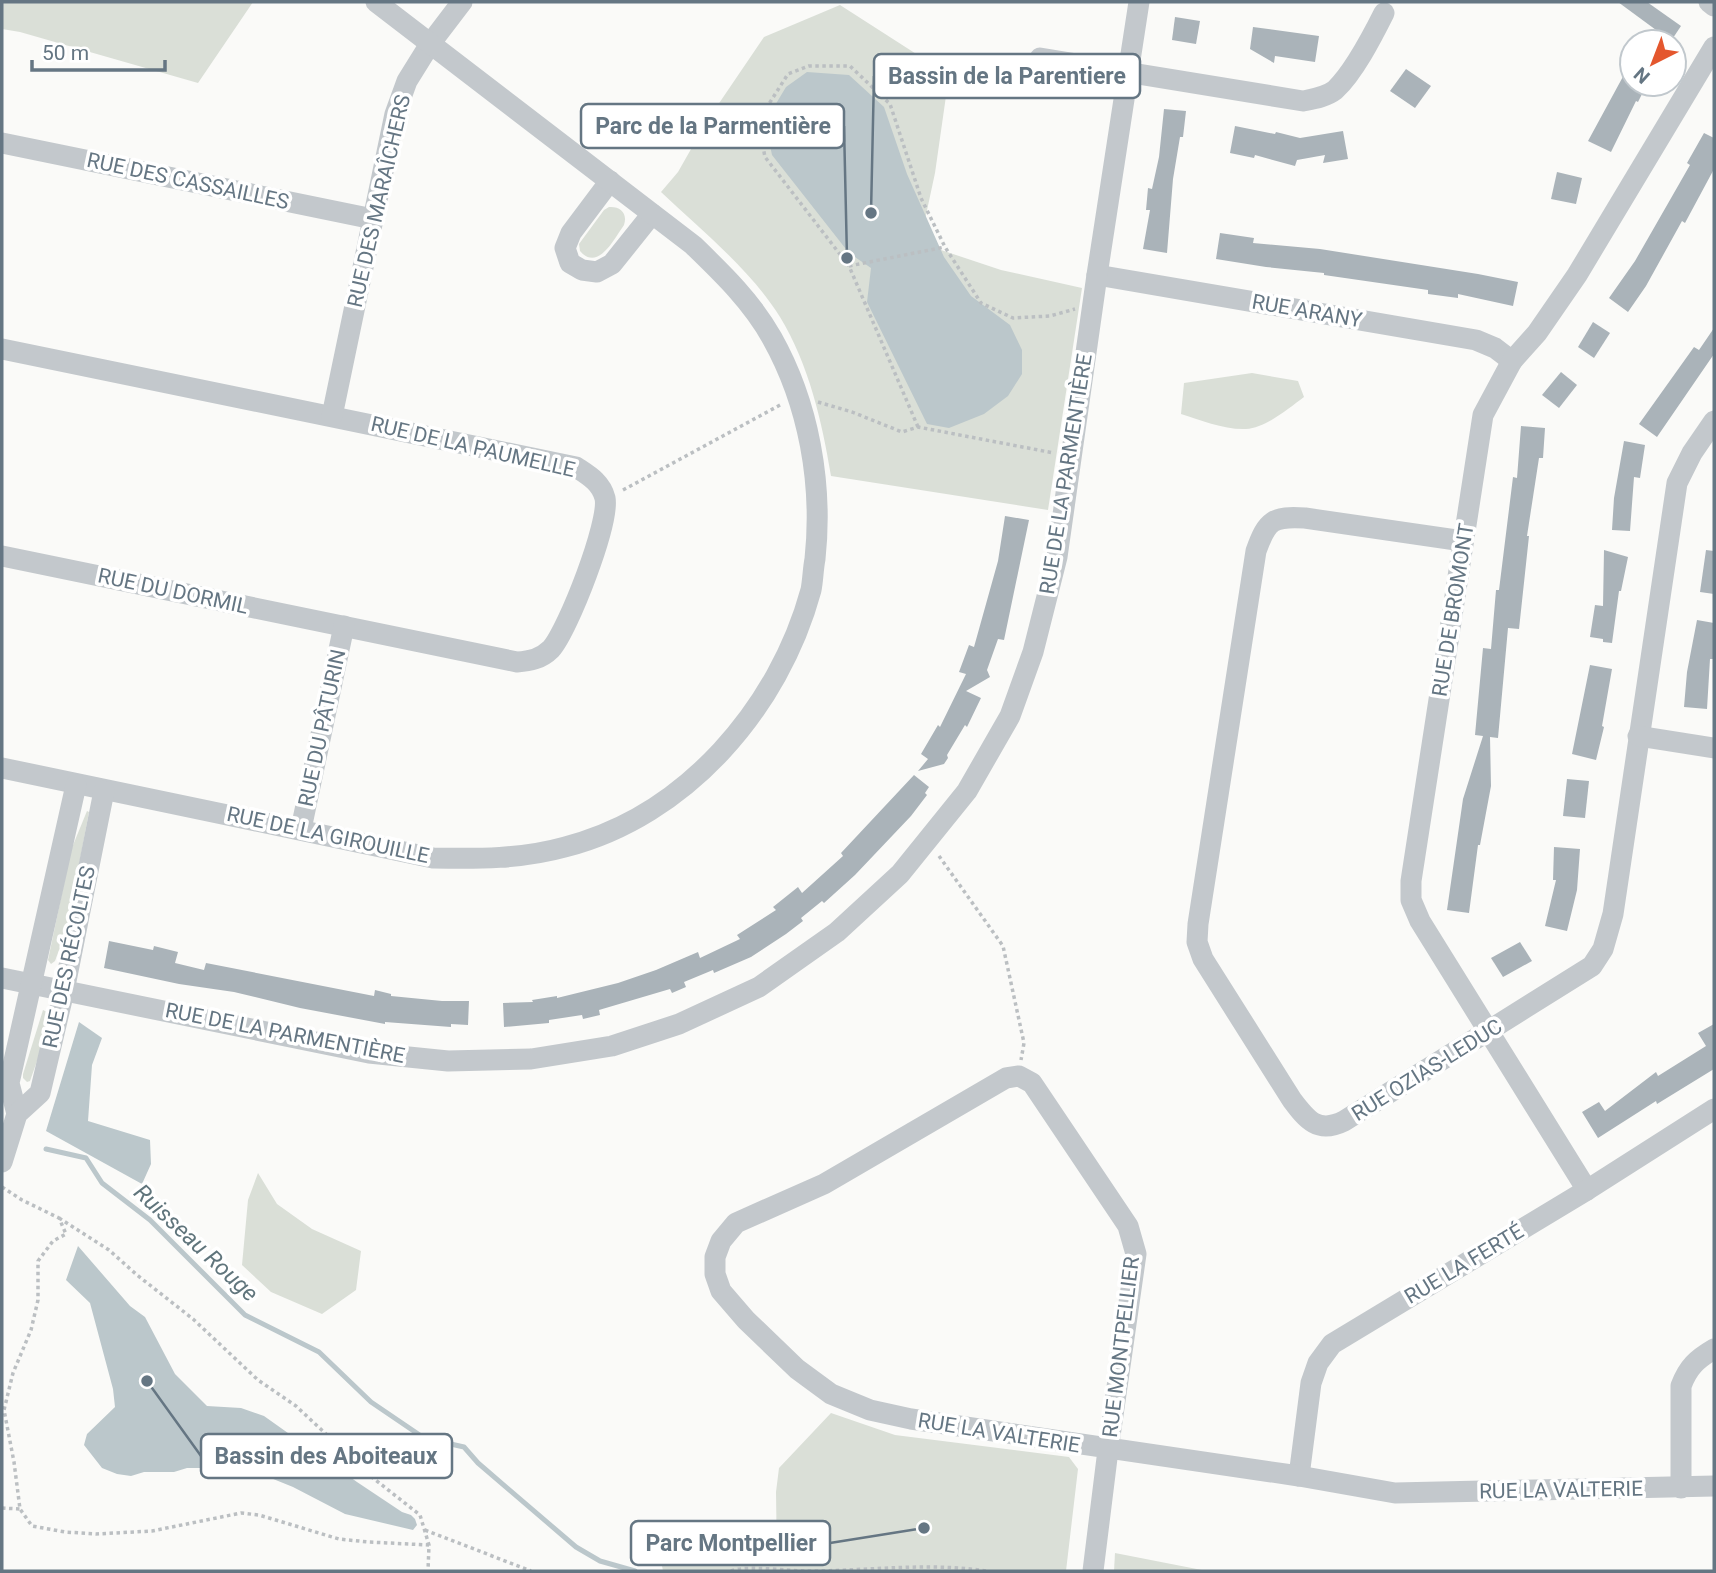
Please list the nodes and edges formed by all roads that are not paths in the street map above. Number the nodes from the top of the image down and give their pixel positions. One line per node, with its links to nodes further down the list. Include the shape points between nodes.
1 (376, 2): 7 (street, RUE DE LA GIROUILLE)
2 (462, 2): 7 (street, RUE DES MARAÎCHERS)
3 (1139, 2): 10 (street, RUE DE LA PARMENTIÈRE)
4 (1709, 2): 5 (street)
5 (1714, 6)
6 (1384, 13): 10 (street, via 1364,51 1334,91 1303,102)
7 (430, 44): 12 (street, RUE DE LA GIROUILLE); 14 (street, RUE DES MARAÎCHERS, via 407,81 396,114)
8 (1714, 47): 17 (street, RUE DE BROMONT, via 1577,275)
9 (1040, 58): 10 (street)
10 (1128, 73): 15 (street, RUE DE LA PARMENTIÈRE)
11 (2, 143): 14 (street, RUE DES CASSAILLES)
12 (610, 181): 13 (street, RUE DE LA GIROUILLE); 13 (street, via 571,233 565,248 570,263 582,271 597,272 612,264)
13 (652, 214): 28 (street, RUE DE LA GIROUILLE, via 694,245 740,291 772,338 809,433 817,533 811,589 790,651 728,747 673,795 621,827 566,847 498,859 433,858)
14 (373, 219): 18 (street, RUE DES MARAÎCHERS)
15 (1097, 275): 17 (street, RUE ARANY, via 1476,340); 31 (street, RUE DE LA PARMENTIÈRE, via 1057,557 1033,652 1010,716 967,791 900,874 837,932 759,987 679,1024 612,1046 531,1059 448,1061 369,1053)
16 (2, 348): 18 (street, RUE DE LA PAUMELLE)
17 (1512, 361): 20 (street, RUE DE BROMONT, via 1483,415)
18 (332, 416): 22 (street, RUE DE LA PAUMELLE, via 576,467 594,478 605,498 589,569 568,620 551,649 536,660 517,662)
19 (1714, 421): 23 (street, RUE OZIAS-LEDUC, via 1677,484)
20 (1463, 541): 32 (street, RUE DE BROMONT, via 1411,900); 32 (street, RUE OZIAS-LEDUC, via 1284,516 1270,522 1262,534 1197,942 1203,959 1292,1100 1315,1124 1331,1128)
21 (2, 556): 22 (street, RUE DU DORMIL)
22 (344, 626): 28 (street, RUE DU PÂTURIN)
23 (1638, 736): 24 (street); 32 (street, RUE OZIAS-LEDUC, via 1613,914 1602,949 1592,966)
24 (1714, 748)
25 (2, 768): 26 (street, RUE DE LA GIROUILLE)
26 (76, 785): 27 (street, RUE DE LA GIROUILLE); 30 (street, RUE DES RÉCOLTES)
27 (104, 791): 28 (street, RUE DE LA GIROUILLE); 31 (street, RUE DES RÉCOLTES)
28 (301, 829)
29 (2, 978): 30 (street, RUE DE LA PARMENTIÈRE)
30 (32, 984): 31 (street, RUE DE LA PARMENTIÈRE); 35 (street, RUE DES RÉCOLTES, via 9,1083)
31 (64, 991): 35 (street, RUE DES RÉCOLTES, via 40,1093)
32 (1488, 1032): 37 (street, RUE DE BROMONT)
33 (1019, 1076): 39 (street, RUE MONTPELLIER, via 1032,1083 1128,1226 1136,1254); 39 (street, RUE LA VALTERIE, via 991,1085 824,1184 736,1223 715,1257 715,1275 721,1291 746,1320 831,1394 870,1410 911,1419)
34 (1714, 1109): 37 (street, RUE LA FERTÉ)
35 (17, 1114): 36 (street, RUE DES RÉCOLTES)
36 (2, 1162)
37 (1587, 1190): 40 (street, RUE LA FERTÉ, via 1332,1344 1311,1383)
38 (1714, 1349): 42 (street, via 1686,1371 1681,1386)
39 (1108, 1450): 40 (street, RUE LA VALTERIE); 43 (street, RUE MONTPELLIER)
40 (1299, 1476): 42 (street, RUE LA VALTERIE, via 1395,1493)
41 (1714, 1486): 42 (street, RUE LA VALTERIE)
42 (1681, 1488)
43 (1093, 1571)

